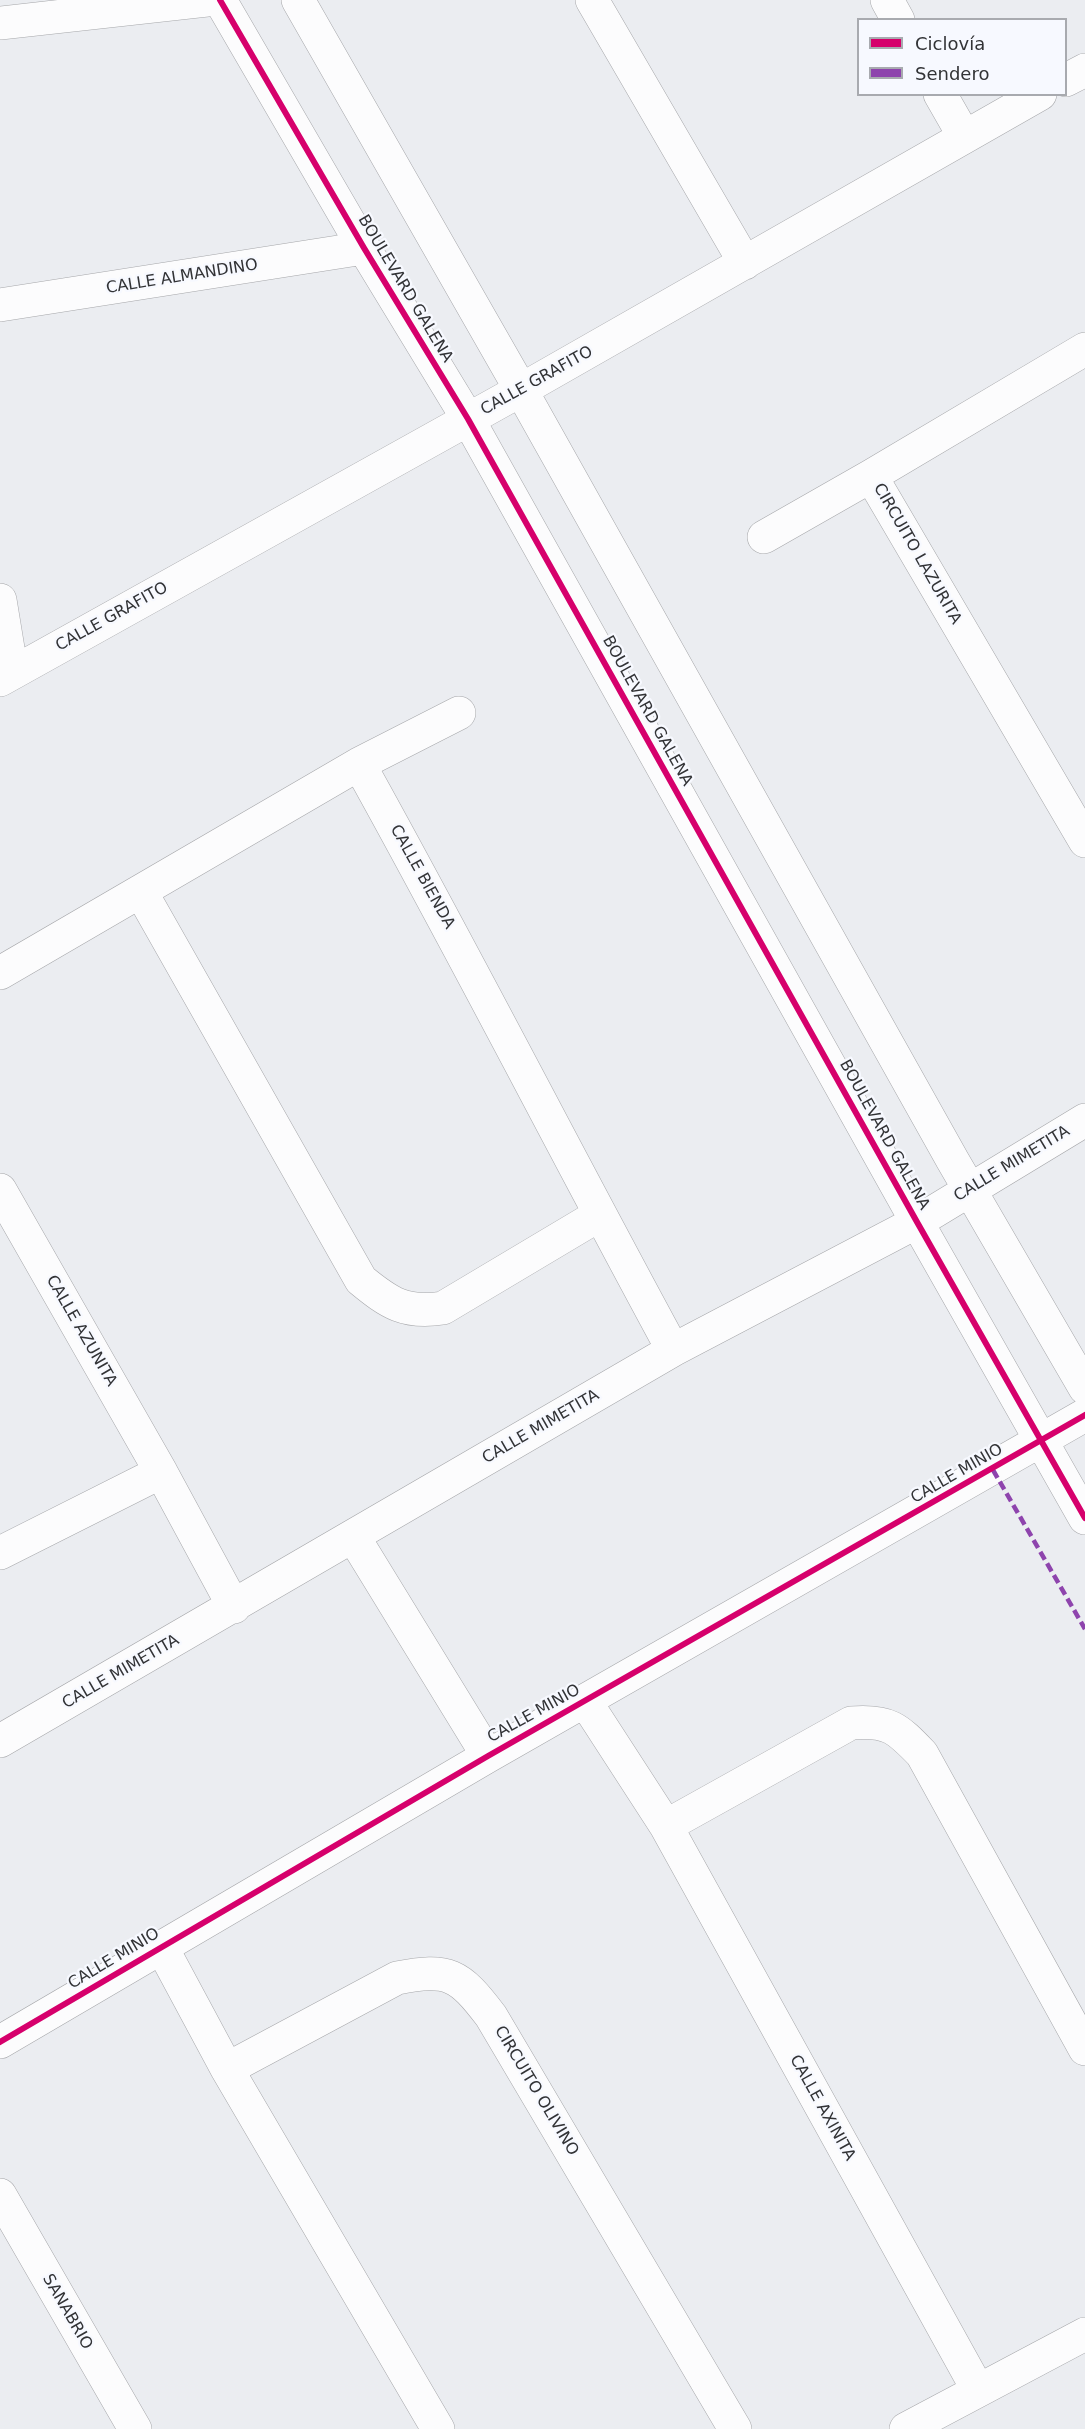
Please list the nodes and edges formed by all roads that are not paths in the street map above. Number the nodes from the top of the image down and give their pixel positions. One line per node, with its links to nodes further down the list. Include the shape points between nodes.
1 (207, 0): 7 (street)
2 (220, 0): 13 (street, BOULEVARD GALENA)
3 (298, 0): 17 (street)
4 (592, 0): 14 (street)
5 (886, 0): 6 (street)
6 (897, 18)
7 (0, 23)
8 (1085, 70): 9 (street)
9 (1067, 79)
10 (941, 96): 12 (street)
11 (1036, 96): 12 (street, CALLE GRAFITO)
12 (964, 136): 14 (street, CALLE GRAFITO)
13 (364, 248): 15 (street, CALLE ALMANDINO); 18 (street, BOULEVARD GALENA)
14 (746, 263): 17 (street, CALLE GRAFITO)
15 (0, 305)
16 (1083, 354): 19 (street, CIRCUITO LAZURITA)
17 (521, 390): 18 (street, CALLE GRAFITO); 29 (street)
18 (468, 419): 22 (street, CALLE GRAFITO); 32 (street, BOULEVARD GALENA)
19 (871, 476): 20 (street); 25 (street, CIRCUITO LAZURITA)
20 (764, 537)
21 (0, 600): 22 (street)
22 (6, 677)
23 (459, 713): 24 (street)
24 (359, 764): 26 (street); 31 (street, CALLE BIENDA, via 453,934)
25 (1085, 841)
26 (141, 892): 27 (street); 31 (street, via 361,1280 379,1295 396,1306 424,1311 443,1308)
27 (9, 968)
28 (1085, 1120): 29 (street, CALLE MIMETITA)
29 (971, 1188): 32 (street, CALLE MIMETITA); 34 (street)
30 (0, 1190): 37 (street, CALLE AZUNITA)
31 (599, 1215): 33 (street, CALLE BIENDA)
32 (916, 1222): 33 (street, CALLE MIMETITA); 36 (street, BOULEVARD GALENA)
33 (673, 1350): 39 (street, CALLE MIMETITA)
34 (1085, 1388)
35 (1085, 1415): 36 (street, CALLE MINIO)
36 (1040, 1441): 38 (street, BOULEVARD GALENA); 42 (street, CALLE MINIO)
37 (161, 1472): 40 (street); 41 (street, CALLE AZUNITA)
38 (1085, 1518)
39 (353, 1536): 41 (street, CALLE MIMETITA); 44 (street)
40 (0, 1553)
41 (234, 1607): 43 (street, CALLE MIMETITA)
42 (585, 1701): 44 (street, CALLE MINIO); 45 (street, CALLE AXINITA)
43 (0, 1741)
44 (488, 1756): 46 (street, CALLE MINIO)
45 (666, 1827): 48 (street, via 851,1723 876,1721 901,1732 922,1754); 52 (street, CALLE AXINITA)
46 (161, 1946): 47 (street, CALLE MINIO); 49 (street)
47 (0, 2042)
48 (1085, 2049)
49 (227, 2069): 54 (street); 55 (street, CIRCUITO OLIVINO, via 397,1978 426,1973 452,1976 472,1991 491,2016)
50 (0, 2195): 53 (street, SANABRIO)
51 (1085, 2334): 52 (street)
52 (978, 2390): 56 (street)
53 (135, 2429)
54 (438, 2429)
55 (735, 2429)
56 (906, 2429)

